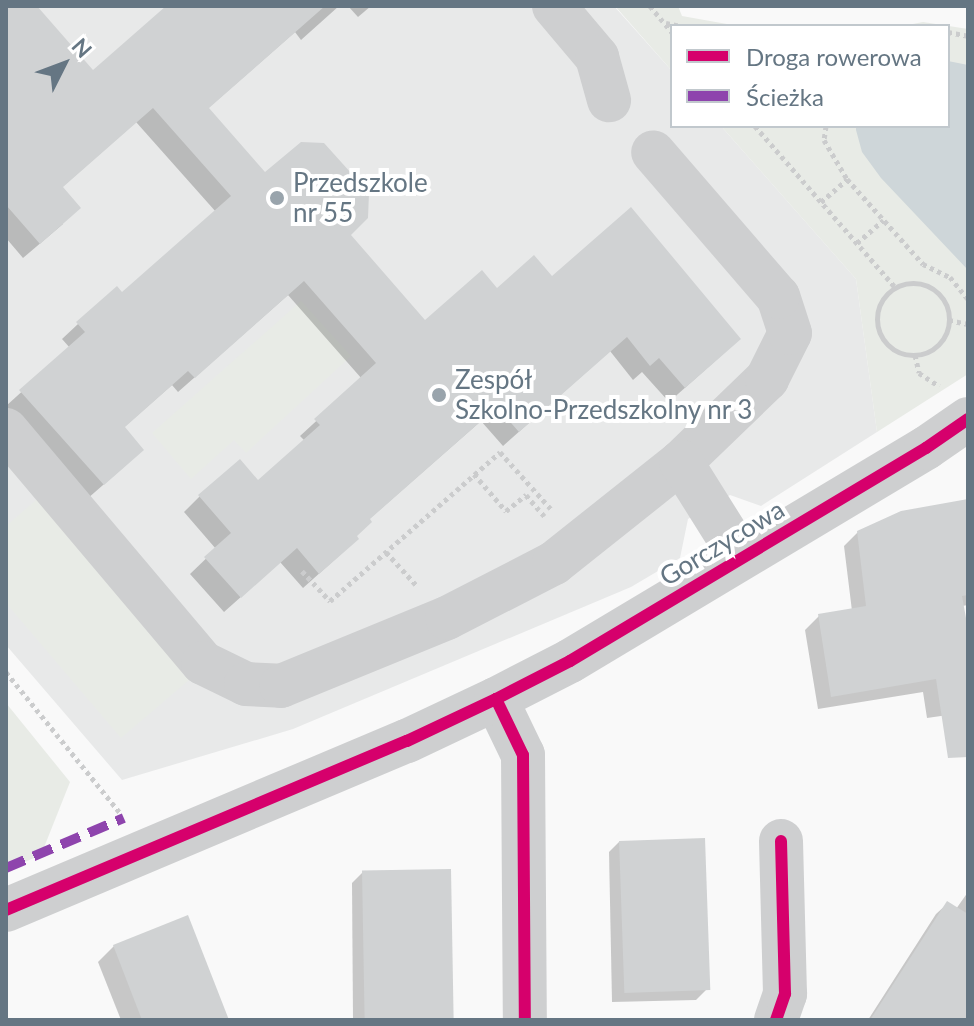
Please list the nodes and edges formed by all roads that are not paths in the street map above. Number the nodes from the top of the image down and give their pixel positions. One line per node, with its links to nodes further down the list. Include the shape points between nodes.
1 (554, 6): 2 (street, via 597,57)
2 (609, 100)
3 (653, 152): 6 (street, via 778,297 790,333 767,379)
4 (956, 405): 7 (street, Gorczycowa, via 926,448)
5 (6, 430): 6 (street, via 203,663 246,684 281,686 447,618 554,563)
6 (681, 462): 7 (street)
7 (740, 556): 8 (street, Gorczycowa, via 570,661)
8 (496, 699): 10 (street, Gorczycowa); 11 (street, via 523,755)
9 (781, 841): 12 (street, via 785,994)
10 (6, 910)
11 (525, 1020)
12 (776, 1020)

